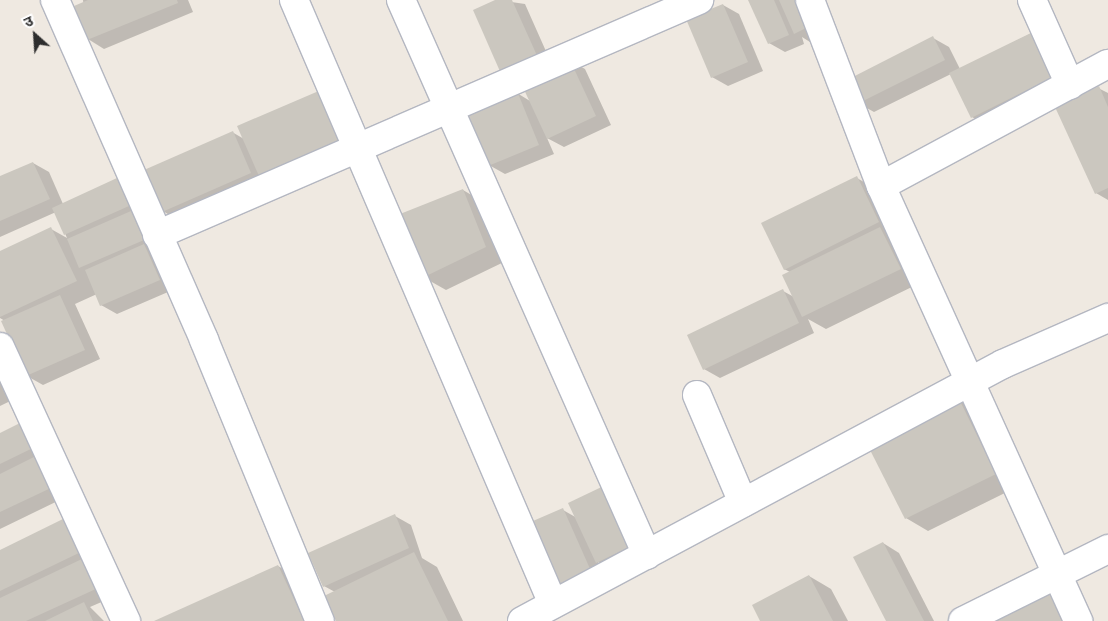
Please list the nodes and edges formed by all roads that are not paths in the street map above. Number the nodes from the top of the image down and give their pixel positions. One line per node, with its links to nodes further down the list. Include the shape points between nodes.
1 (55, 0): 12 (street)
2 (294, 0): 10 (street)
3 (401, 0): 9 (street)
4 (699, 0): 9 (street)
5 (810, 0): 11 (street)
6 (1032, 0): 8 (street)
7 (1108, 64): 8 (street)
8 (1070, 85): 11 (street)
9 (449, 108): 10 (street); 19 (street)
10 (359, 146): 12 (street); 21 (street)
11 (881, 186): 15 (street)
12 (157, 235): 23 (street)
13 (1108, 318): 15 (street)
14 (0, 346): 22 (street)
15 (971, 383): 17 (street); 20 (street)
16 (697, 395): 17 (street)
17 (743, 503): 19 (street)
18 (1108, 549): 20 (street)
19 (647, 554): 21 (street)
20 (1059, 573): 25 (street); 26 (street)
21 (553, 604): 24 (street)
22 (126, 621)
23 (320, 621)
24 (522, 621)
25 (964, 621)
26 (1078, 621)

